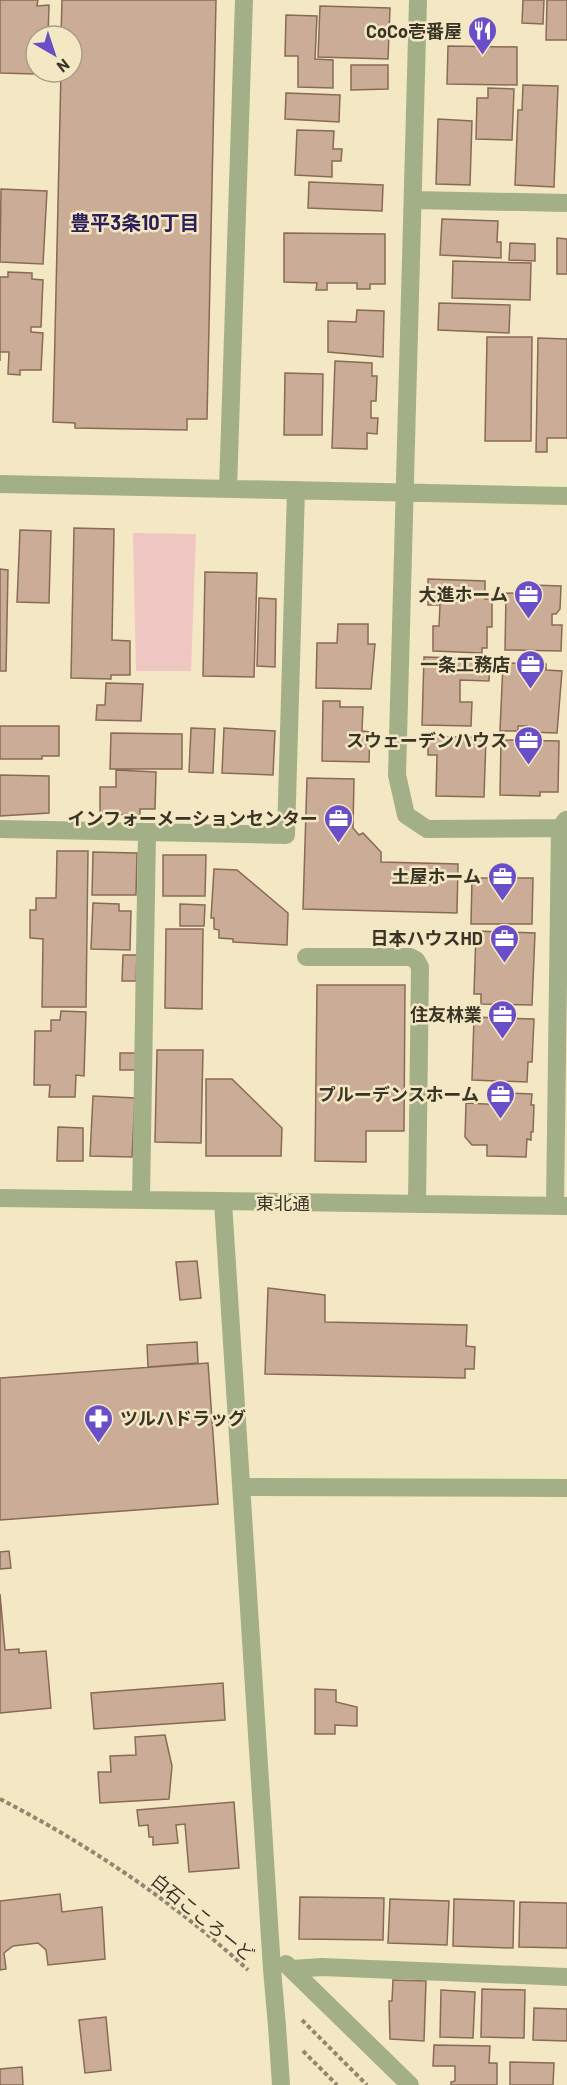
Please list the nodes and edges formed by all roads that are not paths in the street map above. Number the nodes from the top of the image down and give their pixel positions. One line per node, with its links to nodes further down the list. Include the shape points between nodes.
1 (244, 0): 6 (street)
2 (418, 0): 3 (street)
3 (413, 200): 4 (street); 8 (street)
4 (567, 203)
5 (0, 484): 6 (street)
6 (228, 489): 7 (street)
7 (296, 490): 8 (street); 12 (street, via 286,835)
8 (406, 491): 9 (street); 10 (street, via 397,775 406,815 427,829)
9 (567, 496)
10 (565, 821): 18 (street)
11 (0, 829): 12 (street)
12 (147, 832): 15 (street)
13 (306, 957): 17 (street, via 410,957 420,967)
14 (0, 1198): 15 (street, 東北通)
15 (141, 1200): 16 (street, 東北通)
16 (223, 1202): 17 (street, 東北通); 19 (street)
17 (417, 1204): 18 (street, 東北通)
18 (561, 1206)
19 (242, 1487): 20 (street); 21 (street)
20 (567, 1488)
21 (271, 1950): 22 (street); 24 (street, bridge)
22 (292, 1969): 23 (street); 25 (street)
23 (567, 1977)
24 (281, 2085)
25 (410, 2085)

